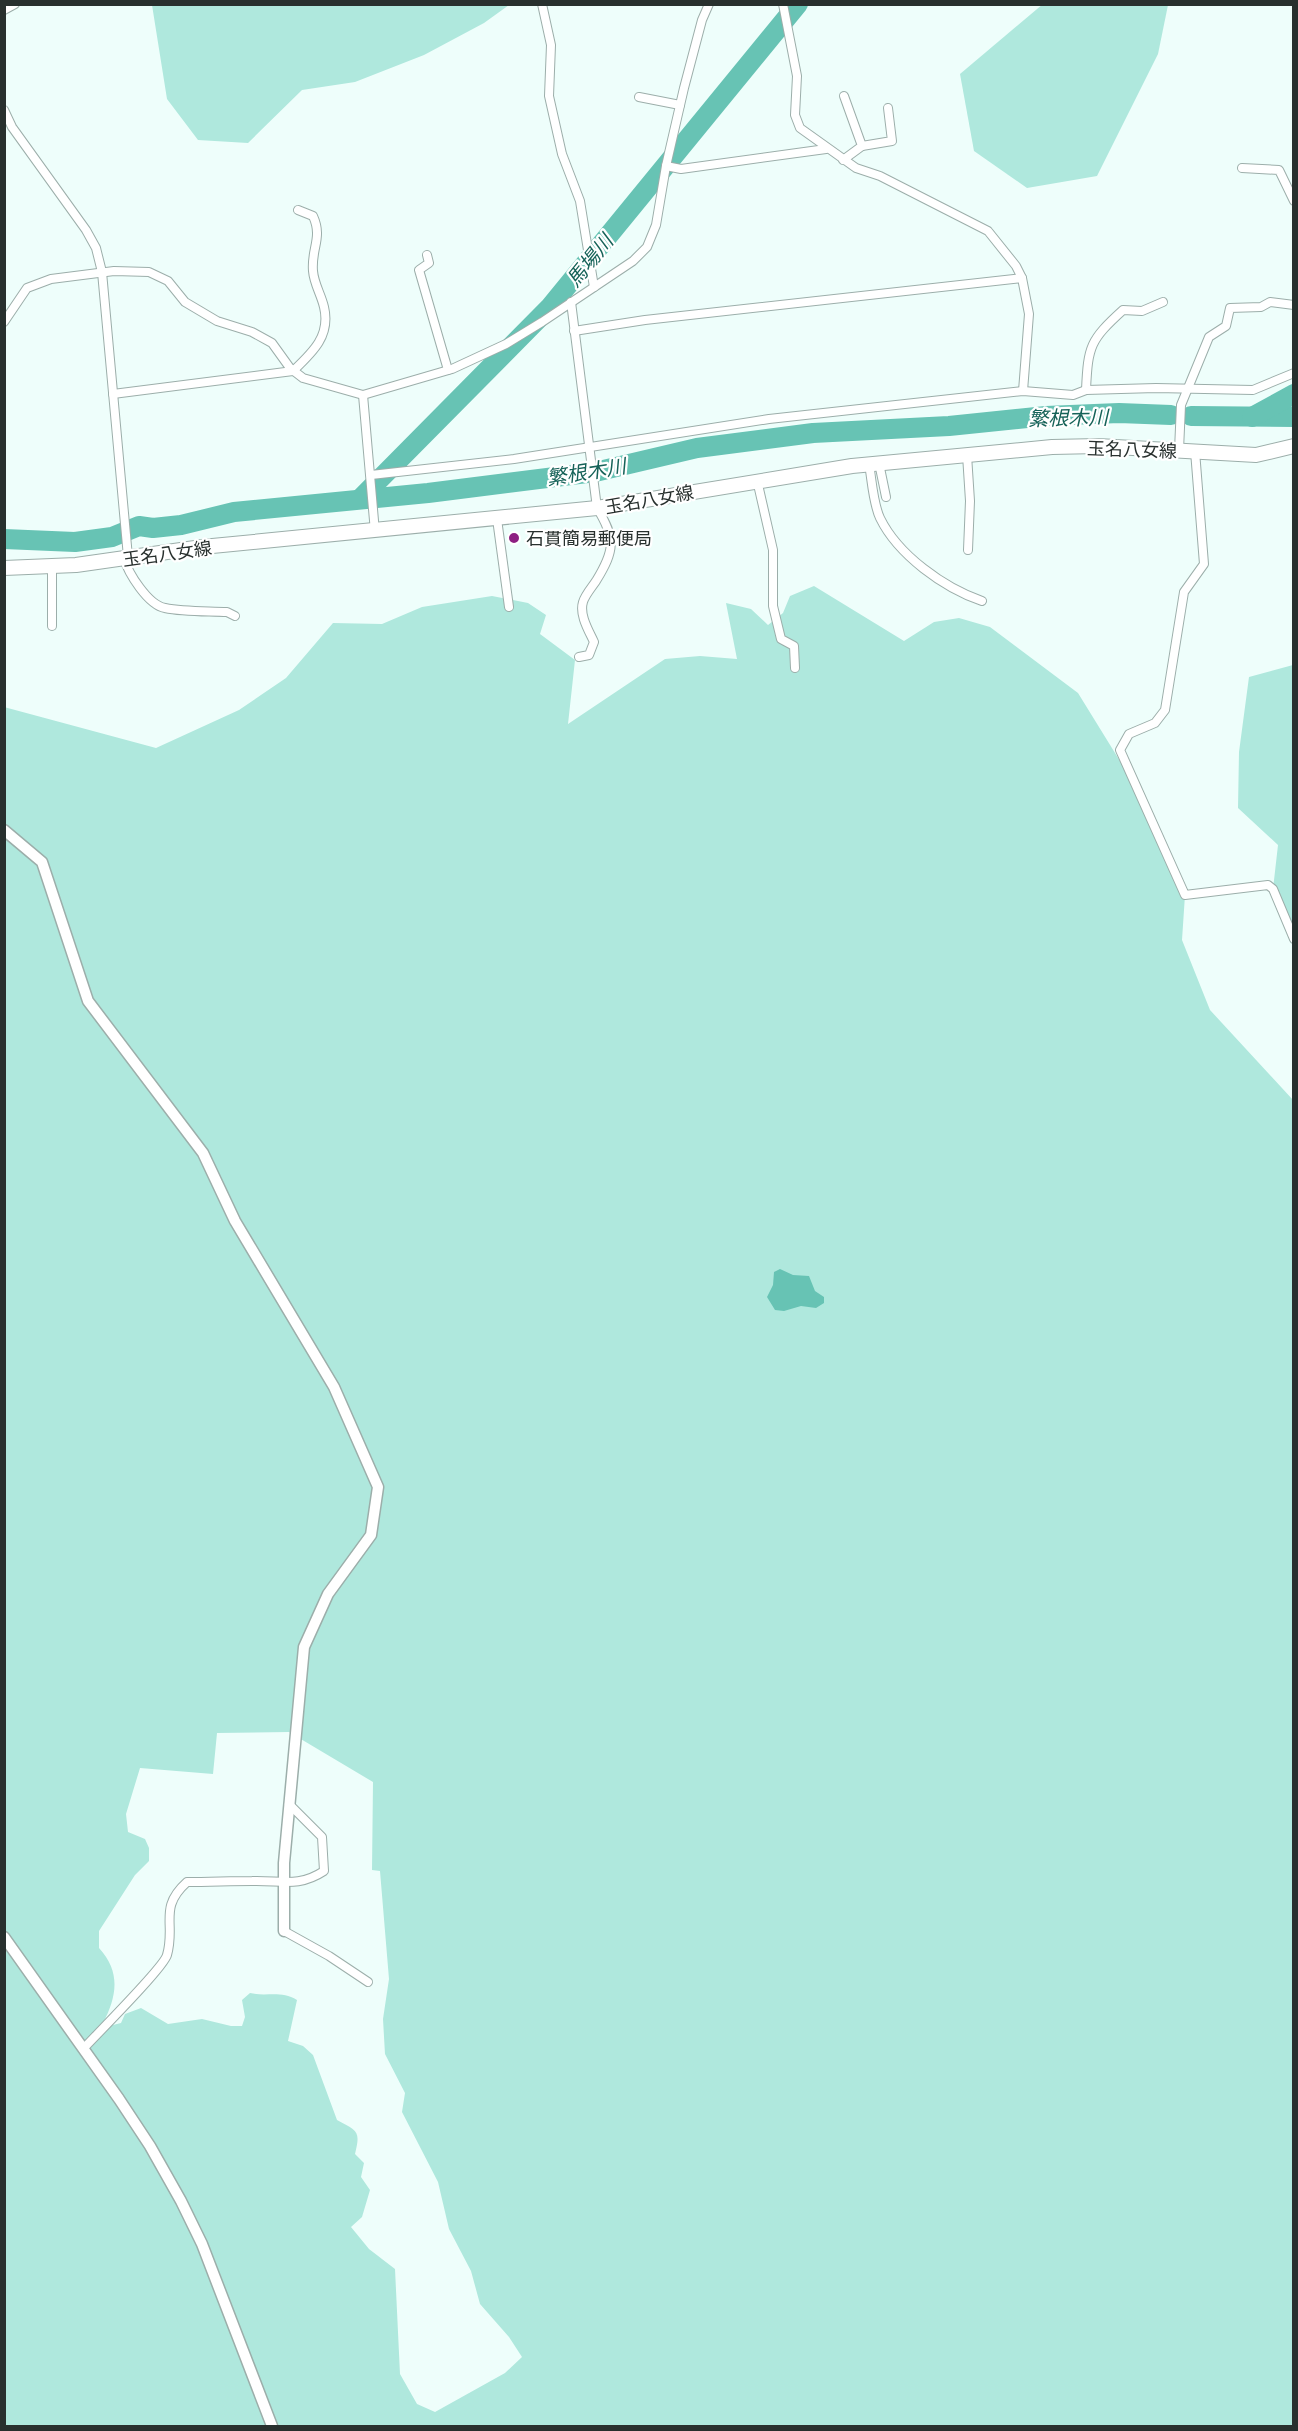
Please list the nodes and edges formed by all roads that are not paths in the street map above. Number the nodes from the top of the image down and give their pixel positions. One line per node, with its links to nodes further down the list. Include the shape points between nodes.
1 (15, 4): 5 (street)
2 (542, 4): 21 (street, via 551,45 549,96 562,154 580,201)
3 (709, 4): 8 (street)
4 (783, 4): 12 (street, via 797,76 795,115 800,128)
5 (4, 10)
6 (844, 96): 11 (street)
7 (639, 97): 8 (street)
8 (681, 105): 14 (street)
9 (888, 108): 11 (street, via 892,141)
10 (4, 110): 19 (street, via 86,230)
11 (862, 146): 13 (street)
12 (826, 149): 13 (street); 14 (street, via 681,169)
13 (843, 160): 20 (street, via 988,231)
14 (666, 166): 21 (street, via 656,225 647,247)
15 (1242, 168): 16 (street, via 1280,170)
16 (1293, 201)
17 (298, 210): 28 (street, via 313,216 319,230 313,271 325,319 320,344)
18 (427, 255): 27 (street, via 429,262 419,270)
19 (102, 272): 25 (street, via 51,279 27,288); 28 (street, via 149,272 168,281 185,302 217,321 252,332 272,344); 33 (street)
20 (1022, 279): 26 (street); 32 (street, via 1029,314)
21 (594, 287): 22 (street)
22 (571, 302): 26 (street); 27 (street, via 506,344)
23 (1162, 302): 31 (street, via 1142,311 1123,310 1101,330 1088,353)
24 (1293, 305): 30 (street, via 1270,302 1261,308 1230,308 1226,326 1209,337)
25 (4, 322)
26 (574, 331): 36 (street)
27 (448, 370): 34 (street)
28 (293, 371): 33 (street); 34 (street, via 303,378)
29 (1293, 373): 30 (street, via 1253,390)
30 (1188, 389): 31 (street); 37 (street, via 1181,405)
31 (1086, 390): 32 (street, via 1073,395)
32 (1023, 392): 36 (street, via 769,419)
33 (113, 394): 48 (street)
34 (363, 395): 41 (street)
35 (1293, 446): 38 (main road, 玉名八女線, via 1256,455)
36 (588, 447): 41 (street); 44 (street)
37 (1179, 450): 38 (main road, 玉名八女線); 39 (main road, 玉名八女線, via 1052,447)
38 (1196, 451): 58 (street, via 1204,564 1184,592 1165,710 1155,723 1129,734 1120,750 1185,895 1268,885)
39 (967, 455): 40 (main road, 玉名八女線); 47 (street)
40 (874, 464): 42 (main road, 玉名八女線); 43 (street); 51 (street, via 879,516 890,536 946,585)
41 (371, 475): 46 (street)
42 (757, 480): 44 (main road, 玉名八女線); 56 (street, via 773,550 773,606 781,639 794,646)
43 (886, 497)
44 (597, 508): 45 (main road, 玉名八女線); 55 (street, via 613,541 600,575 583,602 583,618 594,642 590,655)
45 (497, 519): 46 (main road, 玉名八女線); 52 (street)
46 (376, 530): 48 (main road, 玉名八女線)
47 (968, 549)
48 (126, 554): 49 (main road, 玉名八女線); 53 (street, via 127,571 162,608 227,612)
49 (52, 567): 50 (main road, 玉名八女線); 54 (street)
50 (4, 568)
51 (982, 601)
52 (508, 607)
53 (235, 616)
54 (52, 626)
55 (579, 657)
56 (795, 668)
57 (4, 830): 59 (street, via 42,862 88,1001 203,1153 235,1221 334,1388 378,1487 371,1535 328,1594 304,1647)
58 (1293, 939)
59 (289, 1804): 60 (street); 60 (street, via 322,1837 324,1871 310,1880)
60 (284, 1884): 61 (street); 64 (street, via 256,1880 187,1882 174,1894 167,1956)
61 (284, 1931): 63 (street)
62 (4, 1937): 64 (street)
63 (368, 1982)
64 (84, 2048): 65 (street, via 150,2146 198,2236)
65 (272, 2427)

